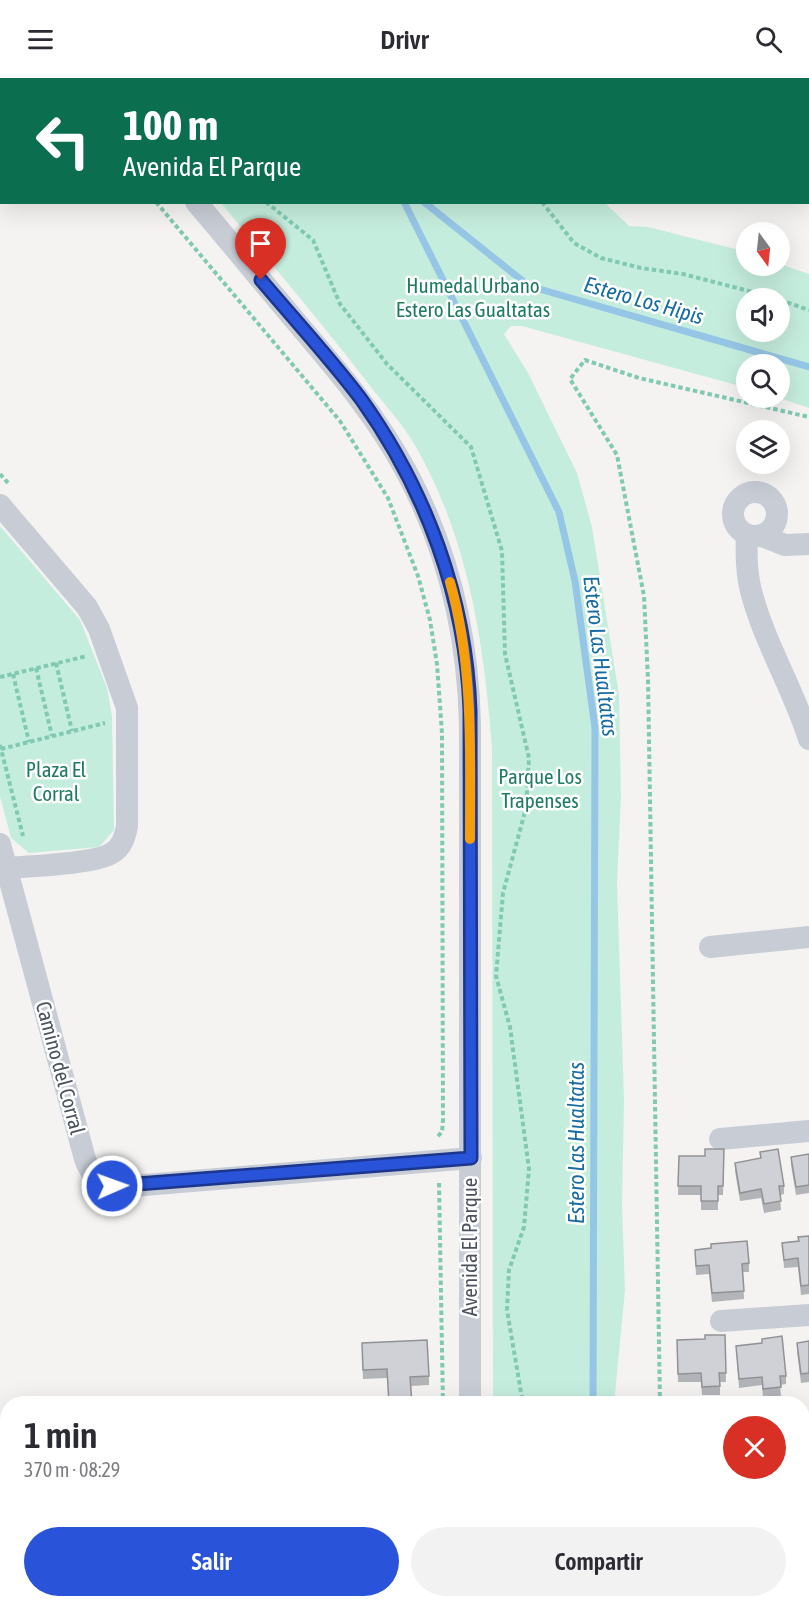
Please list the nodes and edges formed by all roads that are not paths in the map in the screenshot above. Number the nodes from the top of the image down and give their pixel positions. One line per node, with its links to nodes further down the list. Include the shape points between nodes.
1 (198, 204): 11 (street, Avenida El Parque, via 360,398 406,471 446,568 462,632 469,695)
2 (8, 498): 6 (street, via 87,607 124,697 127,826 123,842 104,857)
3 (809, 544): 4 (street, via 785,545 754,535 746,565 754,604 790,684)
4 (809, 739)
5 (0, 844): 6 (street, Camino del Corral)
6 (7, 868): 11 (street, Camino del Corral, via 85,1159 99,1180 120,1187)
7 (809, 937): 8 (street)
8 (710, 947)
9 (809, 1131): 10 (street)
10 (720, 1139)
11 (471, 1158): 14 (street, Avenida El Parque)
12 (809, 1315): 13 (street)
13 (721, 1321)
14 (470, 1396)

